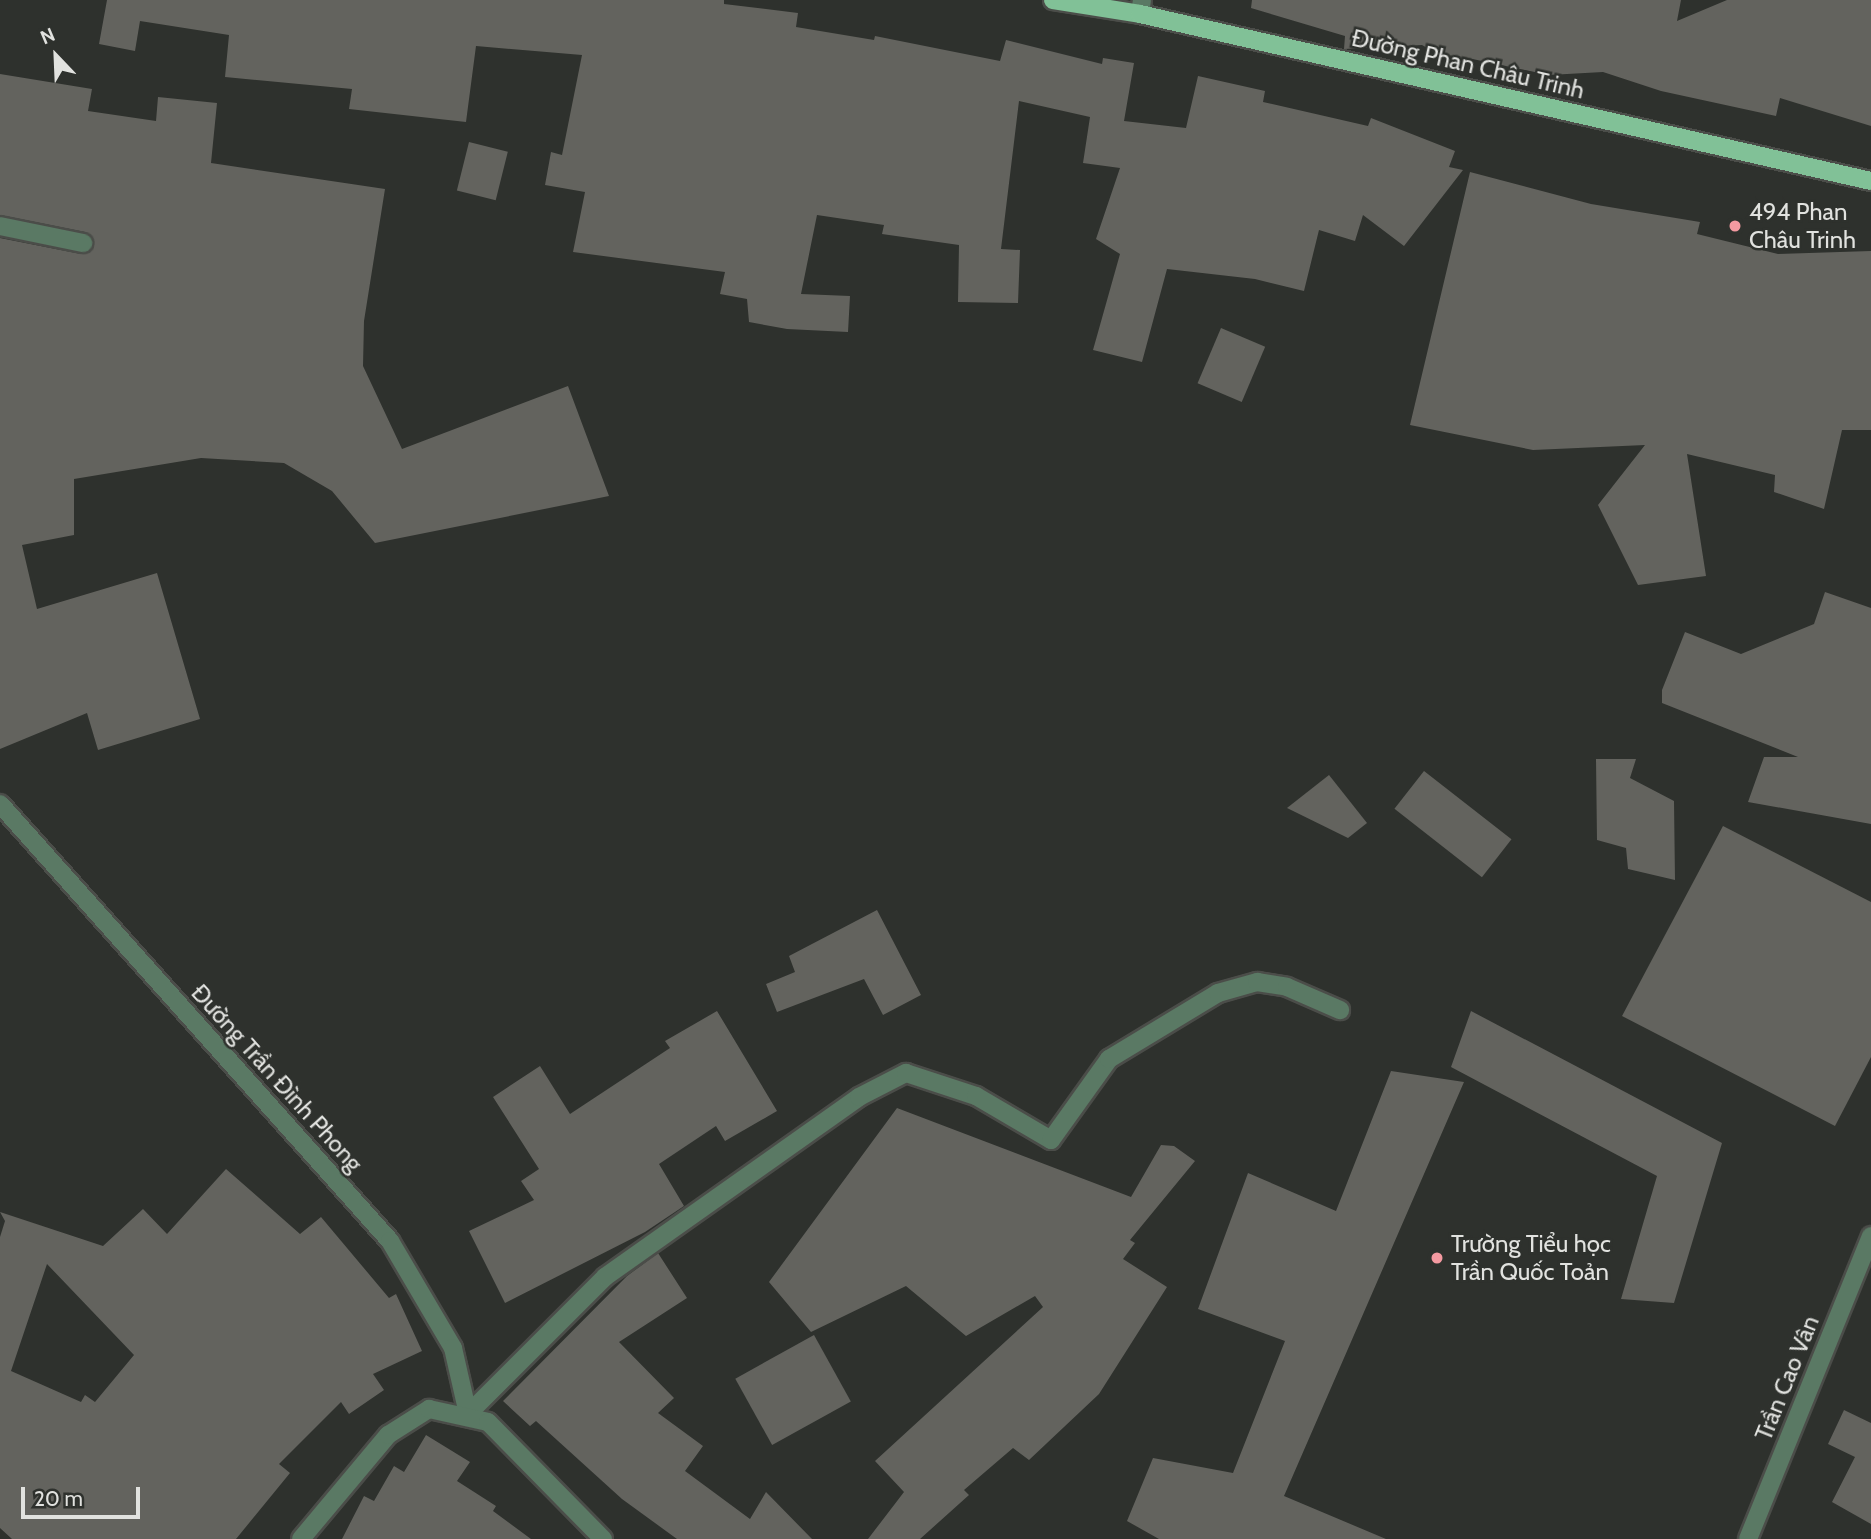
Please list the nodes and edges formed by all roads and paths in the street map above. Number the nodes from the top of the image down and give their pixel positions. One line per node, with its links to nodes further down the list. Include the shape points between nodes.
1 (1053, 0): 2 (main road, Đường Phan Châu Trinh)
2 (1141, 7): 3 (main road, Đường Phan Châu Trinh)
3 (1871, 181)
4 (0, 226): 5 (street)
5 (83, 243)
6 (0, 804): 9 (street, Đường Trần Đình Phong, via 390,1241 453,1348)
7 (1340, 1010): 9 (street, via 1287,987 1257,982 1218,993 1109,1059 1051,1140 976,1096 906,1073 859,1097 605,1277)
8 (1871, 1236): 12 (street, Trần Cao Vân)
9 (468, 1414): 10 (street, via 429,1409 388,1435); 11 (street, via 488,1422)
10 (301, 1539)
11 (603, 1539)
12 (1748, 1539)

